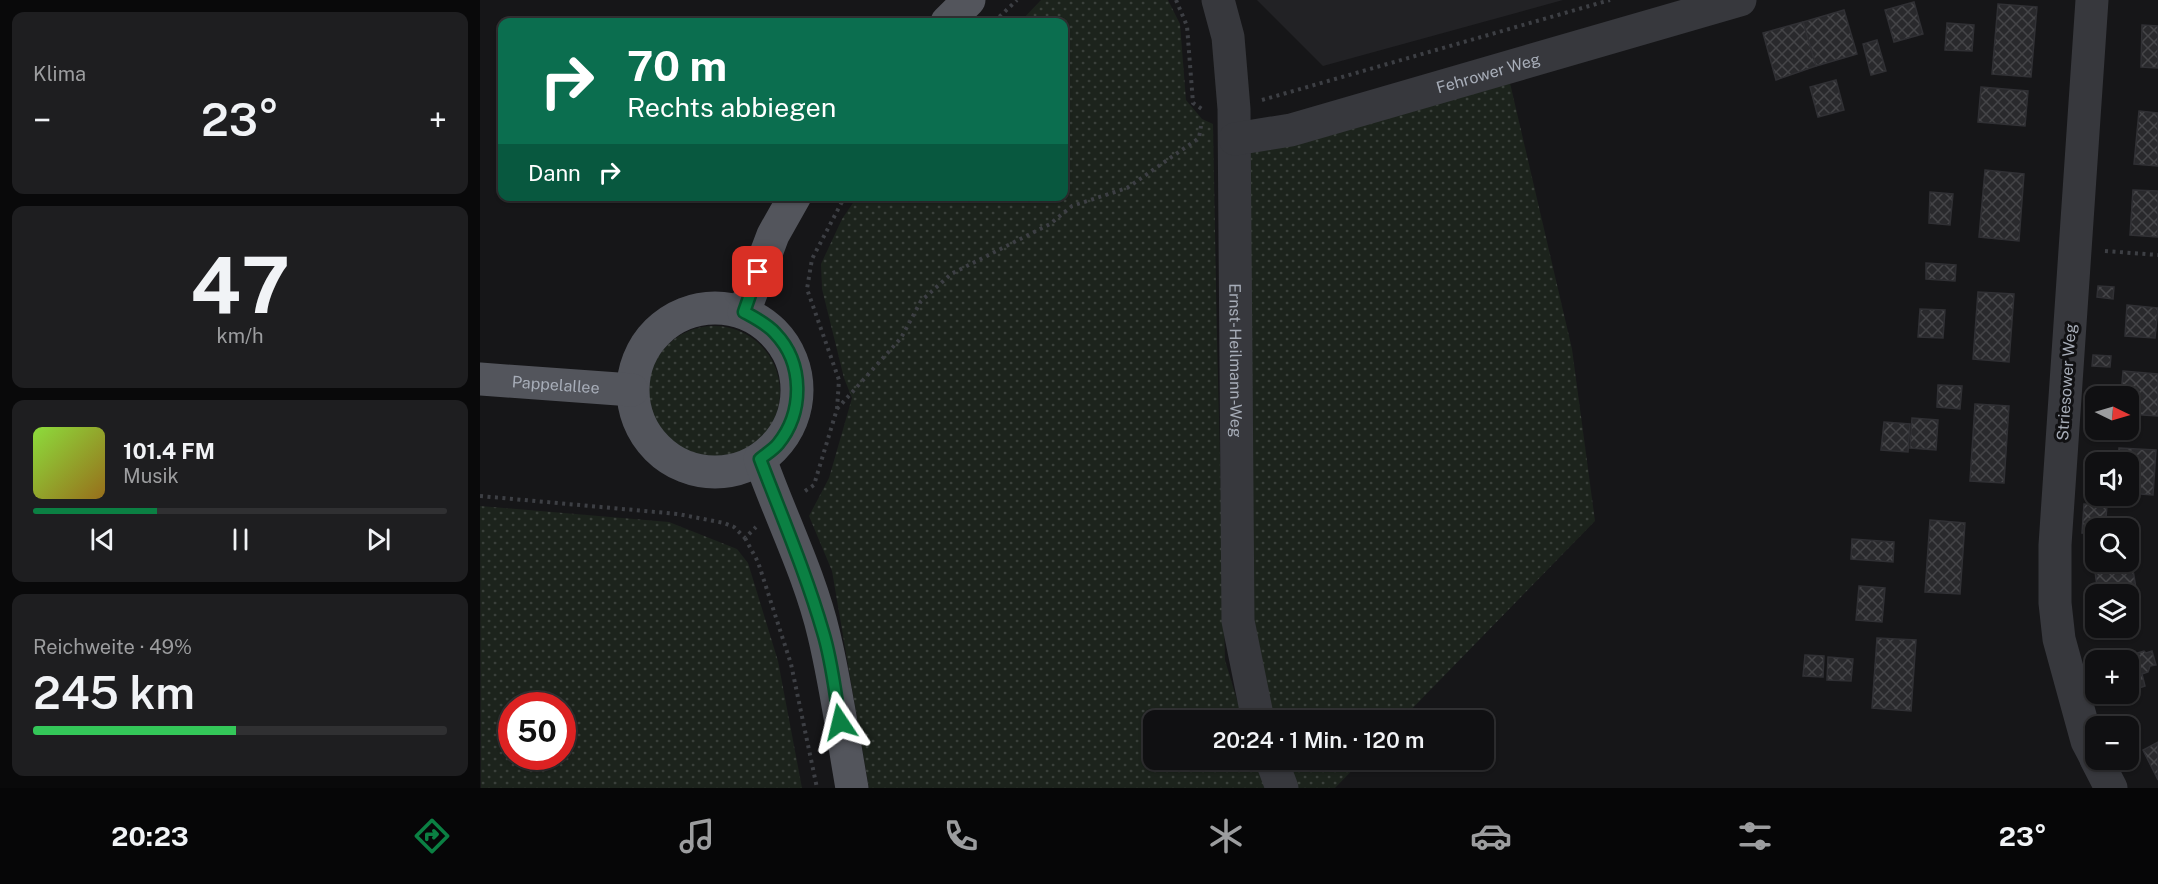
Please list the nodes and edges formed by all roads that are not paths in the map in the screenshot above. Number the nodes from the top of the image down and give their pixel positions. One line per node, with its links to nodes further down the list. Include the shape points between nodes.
1 (969, 0): 5 (main road)
2 (1218, 0): 6 (street, Ernst-Heilmann-Weg, via 1228,37)
3 (1740, 0): 6 (street, Fehrower Weg, via 1292,130)
4 (2092, 0): 13 (street, Striesower Weg, via 2055,545 2059,639)
5 (951, 18)
6 (1225, 119): 12 (street, Ernst-Heilmann-Weg, via 1238,621)
7 (792, 201): 8 (main road, via 772,235)
8 (744, 312): 10 (main road, via 716,307 694,310 672,320 653,336 639,357); 11 (main road, via 775,332 793,362 798,387 789,427 778,445)
9 (480, 379): 10 (main road, Pappelallee)
10 (632, 390): 11 (main road, via 645,433 678,464 713,473 745,467)
11 (760, 459): 16 (main road, via 794,542 824,634)
12 (1256, 710)
13 (2085, 734)
14 (1275, 770): 17 (street)
15 (2102, 770): 18 (street, Striesower Weg)
16 (852, 788)
17 (1282, 788)
18 (2111, 788)

